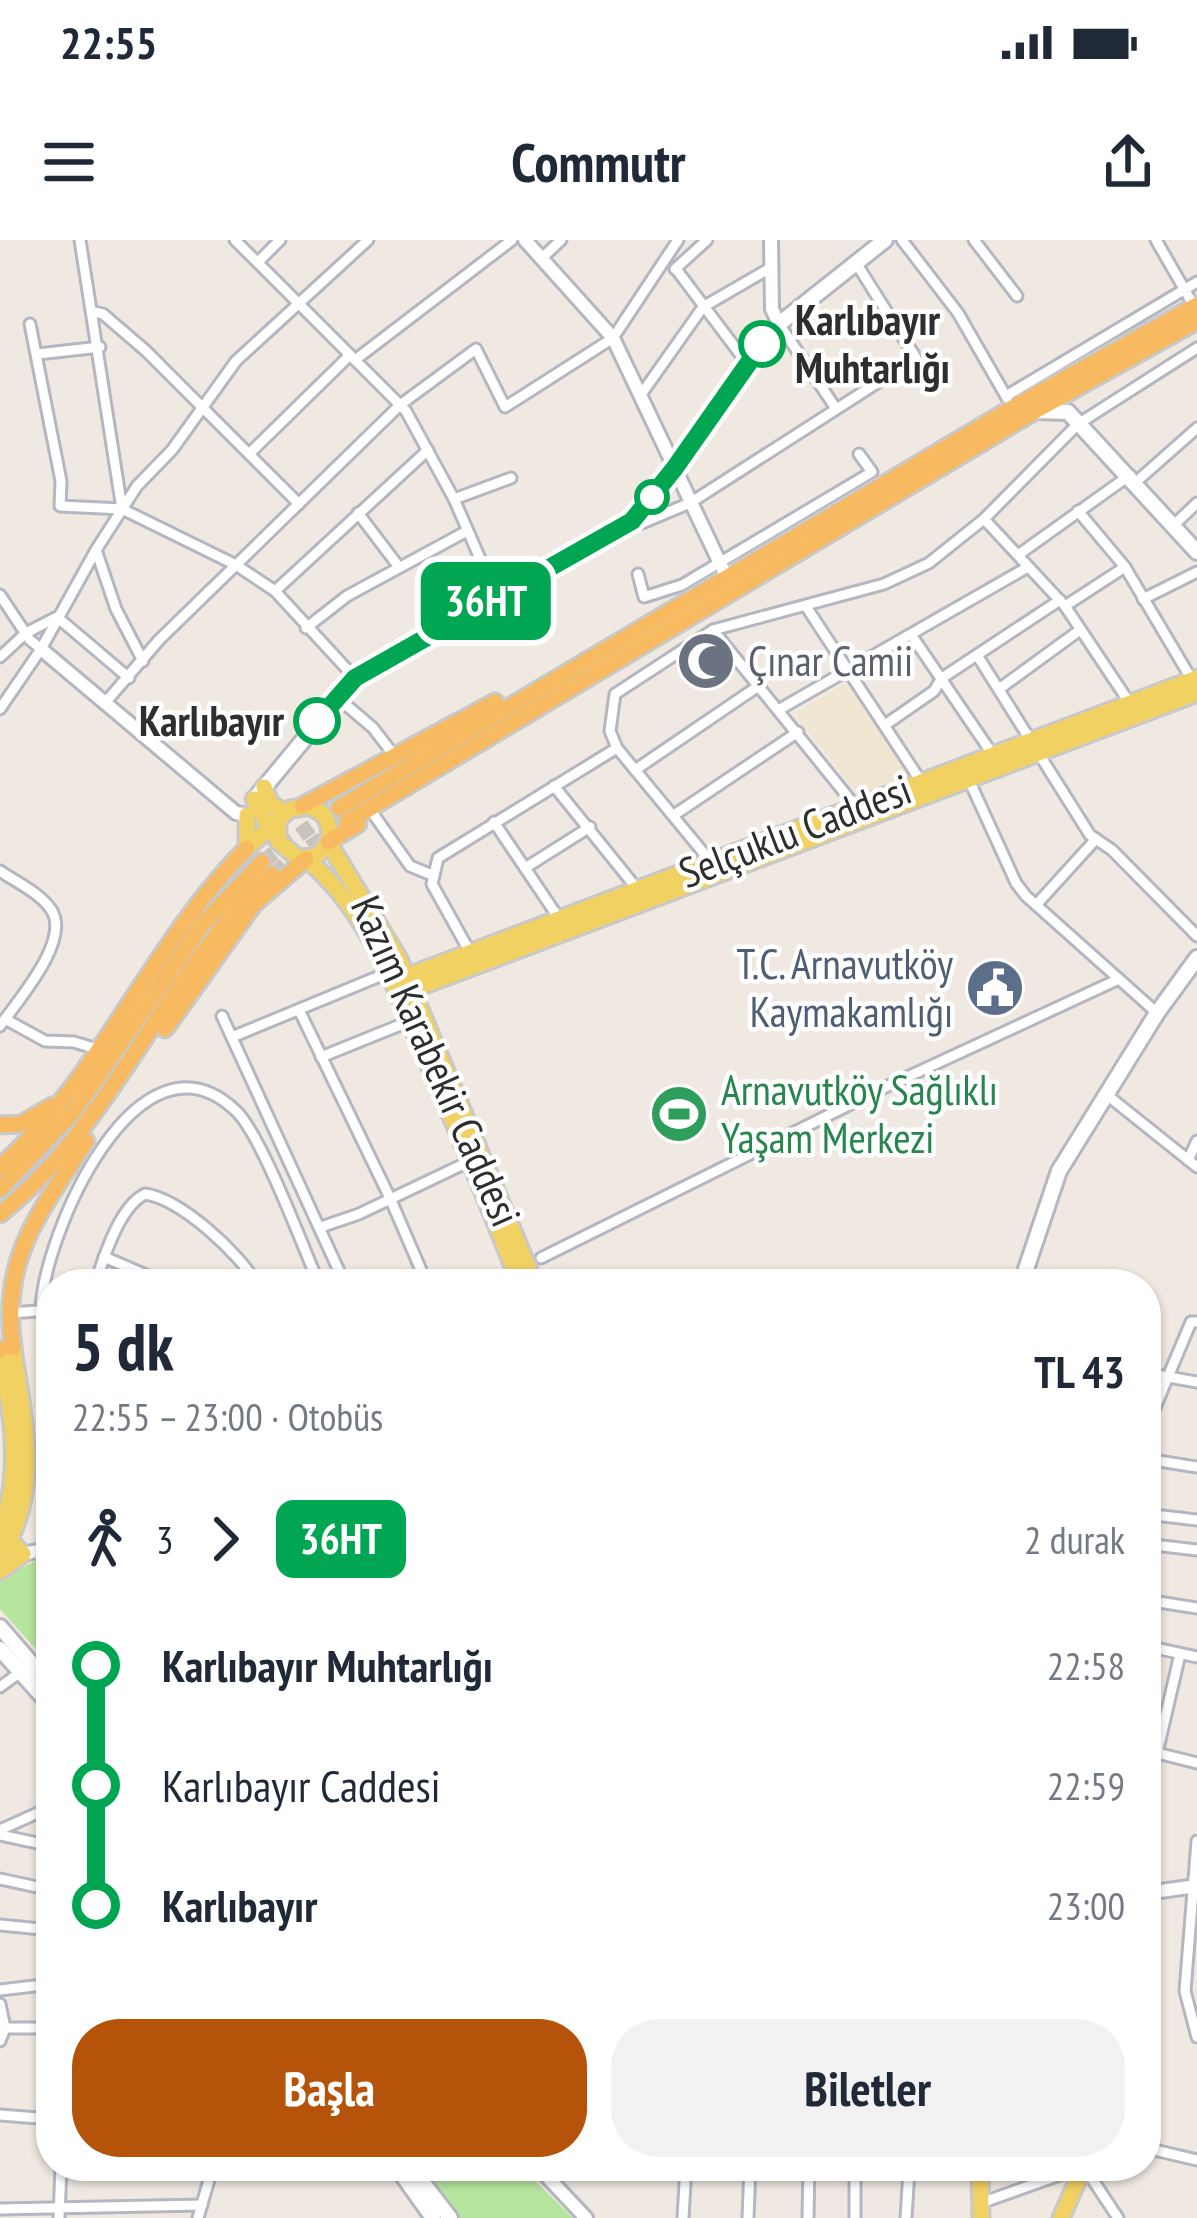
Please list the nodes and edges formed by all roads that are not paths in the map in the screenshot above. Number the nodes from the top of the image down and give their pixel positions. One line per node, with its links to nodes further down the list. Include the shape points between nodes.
1 (80, 240): 26 (street)
2 (235, 240): 16 (street)
3 (280, 240): 16 (street)
4 (368, 240): 23 (street)
5 (512, 240): 33 (street)
6 (525, 240): 15 (street)
7 (561, 240): 15 (street)
8 (678, 240): 18 (street)
9 (707, 240): 18 (street)
10 (771, 240): 19 (street)
11 (885, 240): 17 (main road)
12 (902, 240): 37 (street, via 958,313)
13 (974, 240): 22 (street)
14 (1156, 240): 21 (street)
15 (542, 258): 29 (street)
16 (258, 262): 23 (street)
17 (856, 262): 28 (main road); 39 (street, via 916,358)
18 (670, 267): 24 (street); 29 (street)
19 (772, 267): 24 (street); 28 (street)
20 (1197, 282): 21 (street)
21 (1185, 289): 25 (street); 37 (street)
22 (1017, 296)
23 (299, 305): 33 (street); 40 (street, via 236,361)
24 (703, 307): 34 (street); 36 (street)
25 (1196, 311): 35 (highway); 37 (highway)
26 (94, 312): 30 (street); 40 (street, via 146,351)
27 (30, 324): 32 (street)
28 (778, 324): 34 (main road); 39 (street)
29 (613, 338): 36 (street); 38 (street, via 505,407 476,349)
30 (100, 347): 32 (street); 54 (street)
31 (1197, 349): 42 (street)
32 (38, 354): 54 (street, via 60,506)
33 (353, 357): 38 (street); 45 (street)
34 (746, 362): 47 (main road)
35 (1080, 386): 41 (highway); 42 (main road)
36 (640, 396): 47 (street)
37 (1010, 402): 68 (highway)
38 (400, 405): 44 (street); 53 (street)
39 (835, 406): 51 (street)
40 (202, 410): 45 (street); 54 (street)
41 (1035, 411): 42 (main road); 95 (highway)
42 (1073, 418): 49 (main road); 57 (street)
43 (1197, 428): 49 (street)
44 (428, 450): 50 (street); 56 (street)
45 (250, 453): 53 (street)
46 (859, 454): 68 (street, via 872,472)
47 (674, 469): 51 (street); 58 (main road)
48 (511, 478): 50 (street)
49 (1133, 478): 55 (street); 59 (main road)
50 (454, 499): 60 (street)
51 (690, 503): 58 (street); 68 (street)
52 (1197, 503): 59 (street)
53 (298, 504): 64 (street)
54 (122, 509): 61 (street); 64 (street)
55 (1078, 512): 63 (street); 67 (street)
56 (358, 513): 65 (street); 71 (street)
57 (984, 519): 63 (street); 76 (street, via 929,563)
58 (632, 521): 73 (main road)
59 (1174, 524): 62 (main road)
60 (467, 531): 65 (street); 73 (street)
61 (96, 550): 77 (street); 86 (street)
62 (1197, 552)
63 (1018, 555): 66 (street)
64 (236, 565): 71 (street); 86 (street)
65 (399, 567): 78 (street)
66 (1028, 567): 75 (street); 82 (street)
67 (1125, 567): 74 (street); 75 (street)
68 (723, 571): 70 (street, via 644,597); 87 (highway)
69 (1197, 572): 74 (street)
70 (638, 574)
71 (274, 591): 78 (street)
72 (0, 595): 81 (street)
73 (496, 596): 90 (main road)
74 (1143, 598): 92 (street)
75 (1063, 603): 80 (street); 84 (street)
76 (807, 608): 79 (street); 88 (street)
77 (56, 617): 81 (street); 83 (street); 89 (street)
78 (306, 628): 90 (street)
79 (713, 630): 93 (street); 104 (street, via 615,694 610,731)
80 (1080, 630): 94 (street); 97 (street)
81 (26, 632): 83 (street); 85 (street)
82 (912, 635): 88 (street); 91 (street)
83 (41, 650): 98 (street); 99 (street)
84 (977, 655): 91 (street); 94 (street)
85 (0, 657)
86 (143, 661): 89 (street)
87 (574, 667): 95 (highway, via 343,815); 105 (highway)
88 (850, 672): 100 (street); 101 (street)
89 (129, 678): 98 (street)
90 (355, 678): 96 (main road)
91 (942, 678): 101 (street); 106 (street)
92 (1195, 684): 97 (main road, Selçuklu Caddesi); 103 (main road, Selçuklu Caddesi)
93 (760, 685): 100 (street); 107 (street)
94 (999, 689): 103 (street)
95 (562, 693): 114 (highway, via 527,724)
96 (338, 698): 105 (street); 111 (main road)
97 (1130, 702): 103 (main road, Selçuklu Caddesi)
98 (105, 703): 111 (street, via 236,813)
99 (0, 709)
100 (780, 709): 102 (street)
101 (885, 725): 109 (street)
102 (798, 732): 113 (street); 115 (street)
103 (1035, 747): 106 (main road, Selçuklu Caddesi); 108 (main road, Selçuklu Caddesi); 119 (street)
104 (617, 748): 107 (street); 110 (street)
105 (393, 754): 112 (highway)
106 (994, 756): 109 (main road, Selçuklu Caddesi)
107 (635, 770): 115 (street)
108 (969, 780): 113 (main road, Selçuklu Caddesi); 129 (street, via 1016,883)
109 (922, 783): 113 (main road, Selçuklu Caddesi)
110 (554, 786): 116 (street); 117 (street)
111 (255, 801): 118 (main road, via 270,803); 121 (main road)
112 (302, 806): 118 (main road); 120 (main road, via 323,814)
113 (860, 813): 123 (main road, Selçuklu Caddesi); 127 (main road, Selçuklu Caddesi)
114 (374, 815): 120 (highway); 126 (street, via 410,866)
115 (674, 815): 123 (street)
116 (494, 822): 124 (street); 126 (street, via 443,852)
117 (590, 826): 124 (street); 128 (street)
118 (278, 827): 121 (main road); 122 (main road, via 290,855)
119 (1096, 839): 129 (street); 131 (street)
120 (328, 842): 122 (main road); 135 (main road, Kazım Karabekir Caddesi, via 392,944)
121 (247, 848): 142 (highway, via 169,942)
122 (307, 859): 135 (main road, Kazım Karabekir Caddesi, via 347,902); 144 (highway, via 254,904)
123 (711, 862): 127 (main road, Selçuklu Caddesi)
124 (525, 868): 130 (street)
125 (0, 871): 139 (street, via 45,903 57,929)
126 (431, 875): 132 (street)
127 (663, 888): 128 (main road, Selçuklu Caddesi); 135 (main road, Selçuklu Caddesi)
128 (638, 890): 130 (main road, Selçuklu Caddesi)
129 (1036, 904): 134 (street)
130 (560, 920): 132 (main road, Selçuklu Caddesi)
131 (1197, 936)
132 (471, 953): 135 (main road, Selçuklu Caddesi)
133 (1197, 958): 137 (main road)
134 (1119, 979): 137 (street); 158 (street)
135 (399, 984): 136 (street); 140 (main road, Kazım Karabekir Caddesi); 158 (main road, Kazım Karabekir Caddesi)
136 (299, 1010): 141 (street); 143 (street)
137 (1157, 1013): 146 (main road)
138 (223, 1016): 141 (street)
139 (2, 1022): 142 (street, via 45,1041)
140 (410, 1022): 143 (street); 150 (main road, Kazım Karabekir Caddesi)
141 (232, 1037): 156 (street)
142 (97, 1049): 145 (highway)
143 (321, 1057): 154 (street)
144 (126, 1070): 145 (highway, via 267,868 201,926); 147 (highway)
145 (76, 1095): 148 (highway, via 35,1119); 152 (highway); 153 (highway, via 45,1145)
146 (1107, 1095): 151 (street); 166 (main road, via 1059,1171)
147 (102, 1106): 155 (highway); 169 (highway, via 23,1243)
148 (0, 1125)
149 (1197, 1141): 151 (street)
150 (470, 1161): 154 (street); 158 (main road, Kazım Karabekir Caddesi)
151 (1192, 1164)
152 (0, 1167)
153 (0, 1189)
154 (390, 1198): 156 (street); 165 (street)
155 (0, 1214)
156 (321, 1227): 164 (street)
157 (104, 1257): 160 (street); 161 (street); 162 (street, via 133,1202 150,1194 205,1228)
158 (525, 1266)
159 (48, 1269): 163 (street, via 84,1176 117,1127 165,1090 198,1090 239,1113)
160 (100, 1269)
161 (132, 1269)
162 (248, 1269)
163 (312, 1269)
164 (339, 1269)
165 (421, 1269)
166 (1026, 1269)
167 (1197, 1307): 170 (street)
168 (36, 1312): 169 (street)
169 (6, 1317): 171 (highway)
170 (1194, 1322): 173 (street)
171 (4, 1349): 176 (main road); 181 (main road, via 26,1442 27,1486)
172 (1161, 1377): 173 (street)
173 (1167, 1379): 174 (street); 175 (street)
174 (1197, 1382)
175 (1161, 1393)
176 (6, 1420): 181 (main road, via 14,1482)
177 (1161, 1462): 178 (street)
178 (1197, 1467)
179 (1161, 1516): 180 (street)
180 (1197, 1520)
181 (3, 1543): 185 (main road)
182 (1161, 1546): 183 (street)
183 (1197, 1550)
184 (36, 1551): 185 (street)
185 (23, 1554): 186 (main road)
186 (0, 1571)
187 (1161, 1602): 188 (street)
188 (1197, 1608)
189 (0, 1628): 194 (main road)
190 (0, 1649): 195 (main road)
191 (1161, 1650): 192 (street)
192 (1180, 1654): 193 (street); 198 (street)
193 (1197, 1657)
194 (36, 1668)
195 (20, 1673): 196 (street); 197 (main road)
196 (0, 1687)
197 (36, 1690)
198 (1161, 1736)
199 (1161, 1754): 200 (street)
200 (1197, 1763)
201 (36, 1815): 202 (street)
202 (0, 1833): 204 (street)
203 (1197, 1840): 207 (street)
204 (36, 1842)
205 (0, 1879): 206 (street)
206 (36, 1887)
207 (1195, 1887): 208 (street); 216 (street, via 1185,1991)
208 (1161, 1891)
209 (0, 1925): 210 (street)
210 (36, 1929)
211 (36, 1986): 212 (street)
212 (0, 1990)
213 (0, 2004): 214 (street)
214 (4, 2028): 215 (street); 217 (street)
215 (36, 2028)
216 (1197, 2037)
217 (0, 2041)
218 (0, 2115): 219 (street)
219 (36, 2118)
220 (1161, 2152): 221 (street)
221 (1197, 2160)
222 (61, 2181): 238 (street)
223 (209, 2181): 235 (street)
224 (407, 2181): 240 (main road)
225 (422, 2181): 241 (main road)
226 (551, 2181): 242 (street)
227 (685, 2181): 243 (street)
228 (749, 2181): 244 (street)
229 (809, 2181): 245 (street)
230 (855, 2181): 246 (street)
231 (908, 2181): 247 (street)
232 (1049, 2181): 237 (street)
233 (1077, 2181): 248 (main road)
234 (1094, 2181): 249 (street)
235 (202, 2205): 238 (street); 239 (street)
236 (0, 2209): 238 (street)
237 (981, 2210)
238 (59, 2213)
239 (198, 2218)
240 (434, 2218)
241 (450, 2218)
242 (586, 2218)
243 (683, 2218)
244 (748, 2218)
245 (808, 2218)
246 (855, 2218)
247 (906, 2218)
248 (1060, 2218)
249 (1118, 2218)

